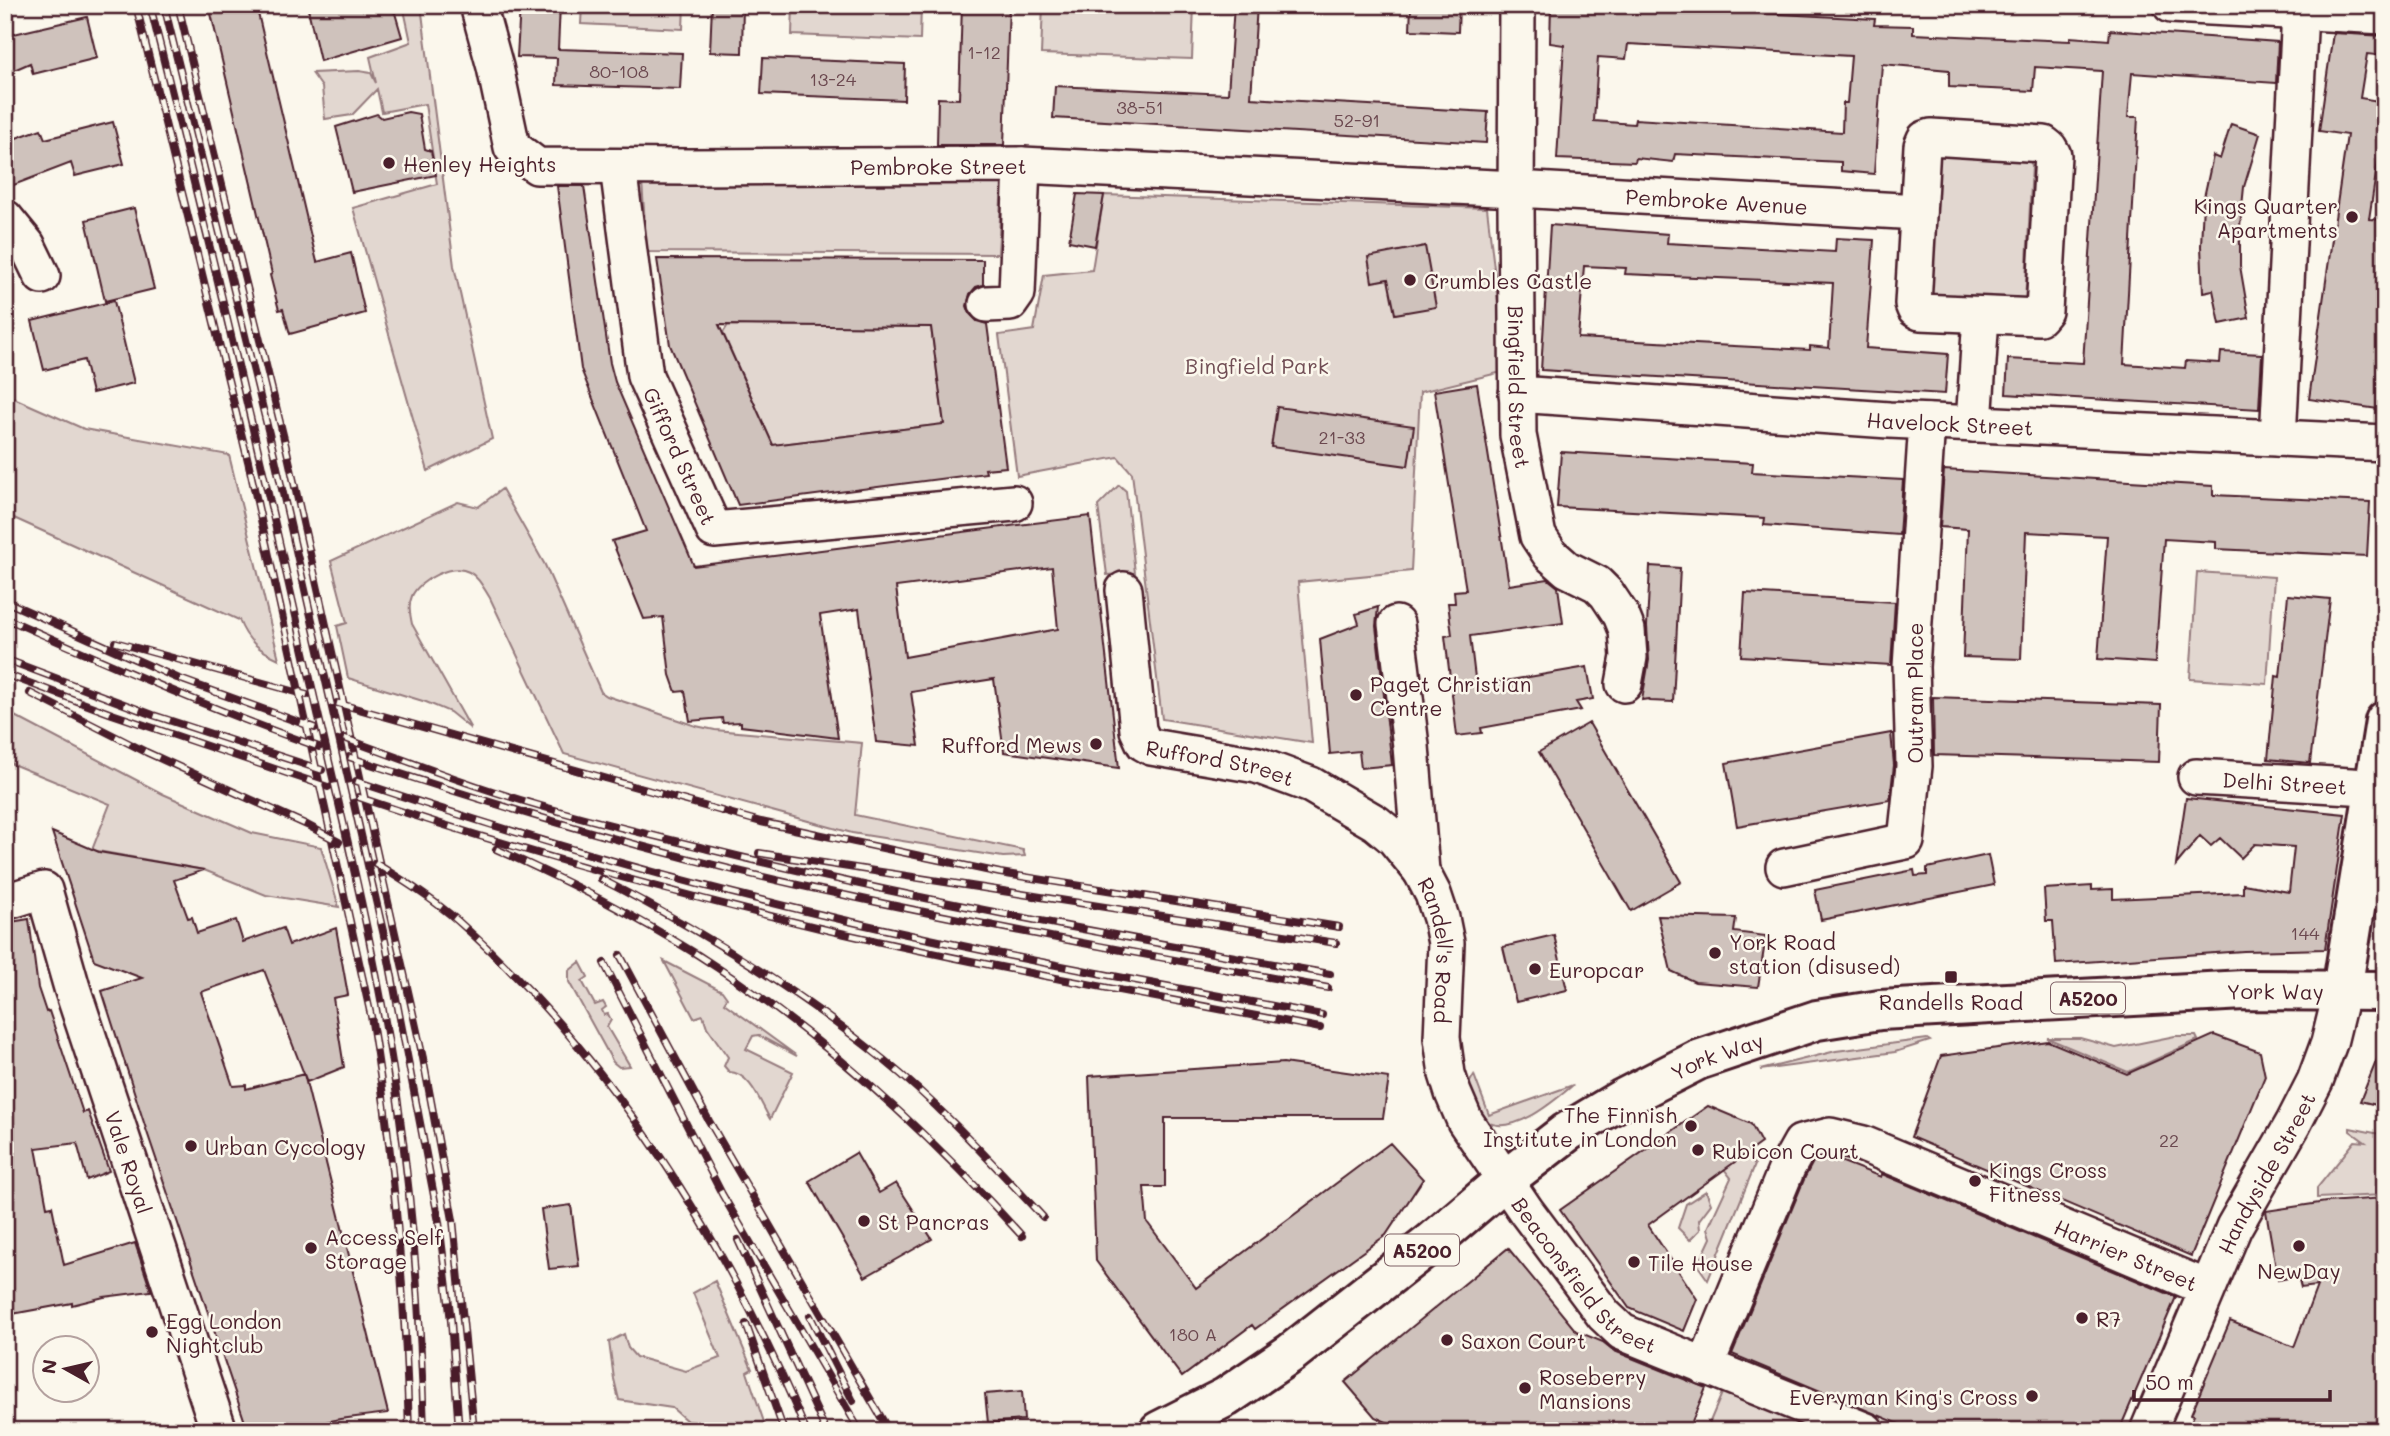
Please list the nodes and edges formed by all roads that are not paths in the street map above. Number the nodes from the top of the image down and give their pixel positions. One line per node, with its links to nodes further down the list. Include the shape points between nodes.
1 (478, 5): 7 (street, Pembroke Street, via 512,148 537,166)
2 (1517, 5): 8 (street, Bingfield Street)
3 (2171, 5): 4 (street)
4 (2300, 12): 5 (street); 17 (street)
5 (2378, 12)
6 (1023, 165): 7 (street, Pembroke Street); 8 (street, Pembroke Street); 12 (street, via 1017,293 1010,303)
7 (618, 167): 19 (street, Gifford Street, via 645,376 714,530)
8 (1516, 189): 9 (street, Pembroke Avenue); 14 (street, Bingfield Street)
9 (1918, 212): 13 (street, via 1915,309); 13 (street, via 1925,139 2044,144 2049,148 2053,155 2044,311 2030,318)
10 (5, 218): 11 (street, via 27,245)
11 (42, 276)
12 (987, 304)
13 (1981, 316): 16 (street)
14 (1517, 394): 15 (street, Havelock Street); 22 (street, Bingfield Street, via 1518,435 1538,536 1550,554 1597,584 1616,605 1627,630)
15 (1927, 422): 16 (street, Havelock Street); 26 (street, Outram Place, via 1910,667 1914,766 1906,841)
16 (1974, 424): 17 (street, Havelock Street)
17 (2278, 438): 18 (street, Havelock Street)
18 (2385, 443)
19 (1014, 503)
20 (1124, 590): 27 (street, Rufford Street, via 1144,743 1257,765 1311,785 1376,823)
21 (1396, 624): 27 (street, Randell's Road)
22 (1624, 684)
23 (2385, 721): 25 (main road)
24 (2196, 777): 25 (street, Delhi Street)
25 (2380, 788): 28 (main road)
26 (1784, 867)
27 (1421, 871): 32 (street, Randell's Road, via 1433,894 1446,943 1442,1038 1447,1074 1465,1121)
28 (2372, 891): 30 (main road)
29 (5, 902): 35 (street, Vale Royal, via 44,890 72,988)
30 (2342, 990): 31 (main road, York Way / A5200); 32 (main road, York Way / A5200, via 2244,990 1959,1005 1816,1020 1683,1067 1567,1132); 33 (street, Handyside Street, via 2315,1081 2242,1210)
31 (2385, 991)
32 (1505, 1180): 34 (street, Beaconsfield Street, via 1611,1323 1635,1339); 36 (main road, York Way / A5200, via 1291,1353 1226,1397)
33 (2207, 1287): 34 (street, Harrier Street, via 1863,1144 1830,1136 1801,1143); 38 (street, Handyside Street)
34 (1690, 1361): 37 (street, Beaconsfield Street)
35 (219, 1431)
36 (1159, 1431)
37 (1866, 1431)
38 (2148, 1431)

